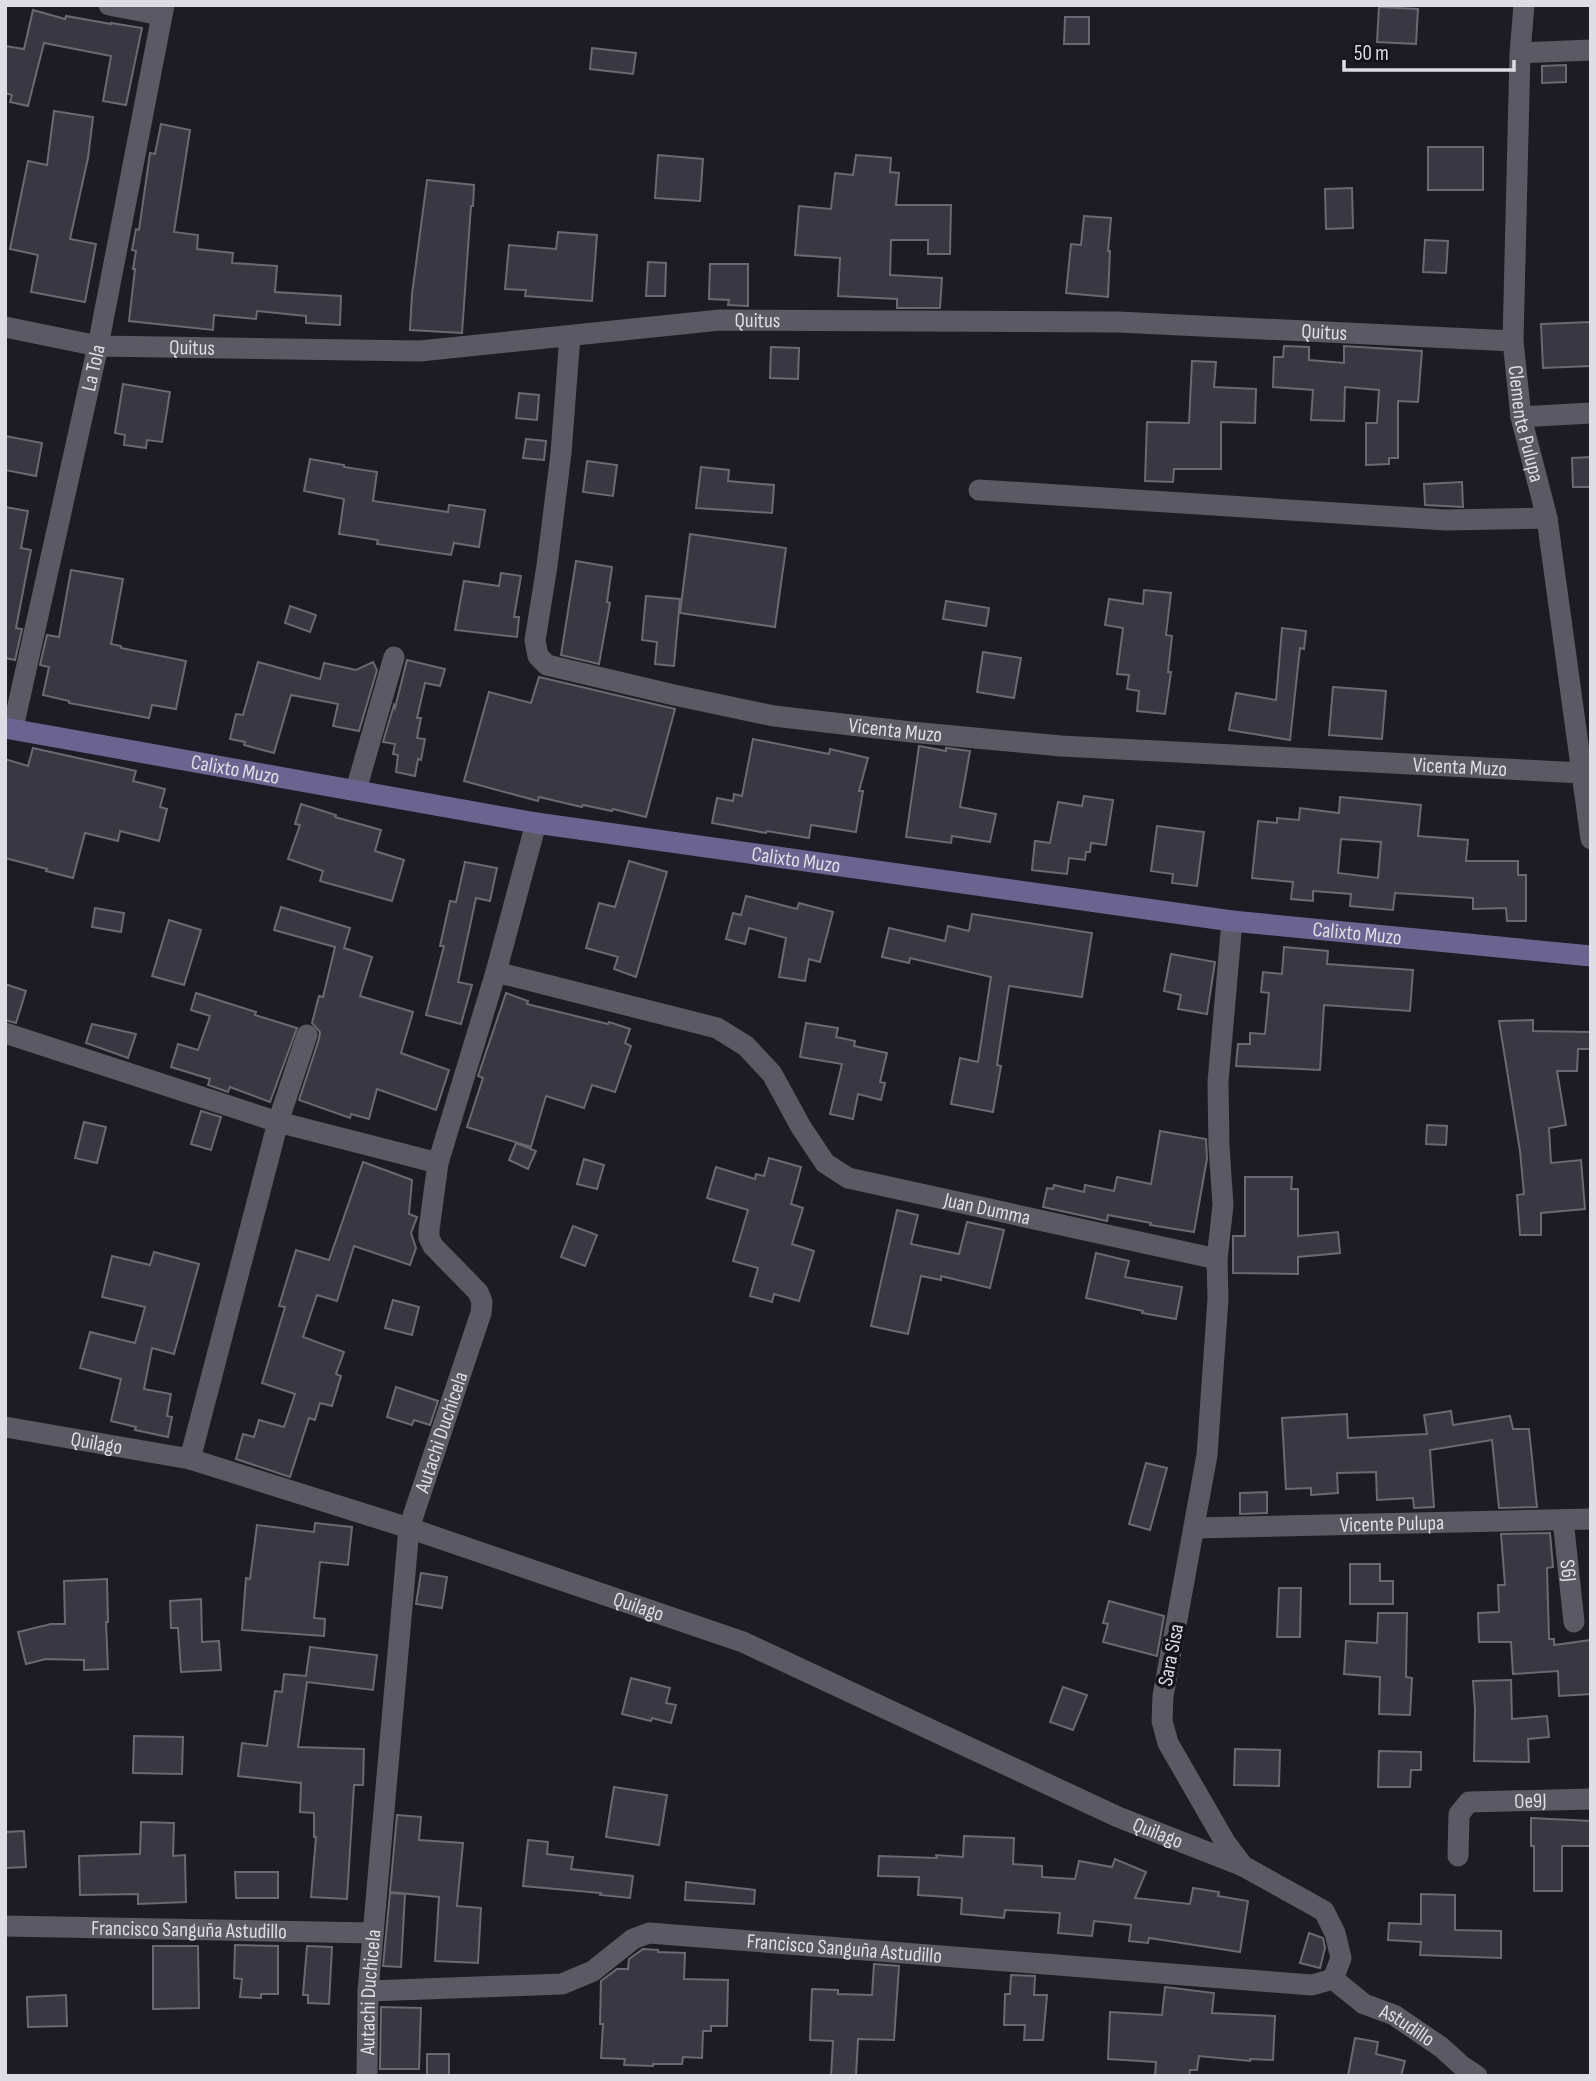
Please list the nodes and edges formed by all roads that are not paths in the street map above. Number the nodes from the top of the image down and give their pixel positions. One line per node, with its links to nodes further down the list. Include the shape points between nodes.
1 (109, 5): 3 (street)
2 (1524, 5): 5 (street, Clemente Pulupa)
3 (163, 10): 9 (street, La Tola)
4 (1591, 50): 5 (street)
5 (1520, 53): 8 (street, Clemente Pulupa)
6 (5, 327): 9 (street, Quitus)
7 (570, 336): 8 (street, Quitus, via 720,320 1063,321); 9 (street, Quitus, via 420,351); 16 (street, Vicenta Muzo, via 561,453 535,640 538,656 547,665 774,716 897,730 1061,746)
8 (1513, 341): 11 (street, Clemente Pulupa)
9 (98, 346): 15 (street, La Tola)
10 (1591, 413): 11 (street)
11 (1521, 417): 13 (street, Clemente Pulupa)
12 (979, 490): 13 (street, via 1446,520)
13 (1547, 518): 16 (street, Clemente Pulupa)
14 (394, 657): 17 (street)
15 (9, 728): 17 (street, Calixto Muzo)
16 (1581, 773): 19 (street, Clemente Pulupa)
17 (356, 790): 18 (street, Calixto Muzo)
18 (536, 823): 20 (street, Calixto Muzo); 22 (street, Autachi Duchicela)
19 (1591, 839)
20 (1232, 920): 21 (street, Calixto Muzo); 27 (street, via 1218,1082 1223,1205)
21 (1591, 956)
22 (496, 972): 26 (street, Autachi Duchicela); 27 (street, Juan Dumma, via 717,1028 746,1046 772,1074 825,1163 848,1178)
23 (5, 1033): 25 (street)
24 (307, 1035): 25 (street)
25 (278, 1122): 26 (street); 29 (street)
26 (438, 1163): 32 (street, Autachi Duchicela, via 429,1238 482,1302)
27 (1217, 1259): 33 (street, Sara Sisa, via 1207,1455)
28 (5, 1427): 29 (street, Quilago)
29 (190, 1459): 32 (street, Quilago)
30 (1591, 1519): 31 (street, Vicente Pulupa)
31 (1563, 1520): 33 (street, Vicente Pulupa); 34 (street, S6J)
32 (409, 1528): 37 (street, Quilago, via 743,1642 1118,1817); 39 (street, Autachi Duchicela)
33 (1194, 1528): 37 (street, Sara Sisa, via 1162,1721 1168,1743)
34 (1573, 1622)
35 (1591, 1799): 36 (street, Oe9J, via 1469,1802 1459,1814)
36 (1458, 1856)
37 (1243, 1866): 40 (street, Sara Sisa, via 1324,1910 1341,1958)
38 (5, 1926): 39 (street, Francisco Sanguña Astudillo)
39 (373, 1933): 41 (street, Autachi Duchicela)
40 (1334, 1979): 41 (street, Francisco Sanguña Astudillo, via 1312,1985 649,1933 633,1938 593,1971 562,1983); 43 (street, Astudillo, via 1364,2004 1394,2015)
41 (368, 1991): 42 (street, Autachi Duchicela)
42 (367, 2076)
43 (1477, 2076)

